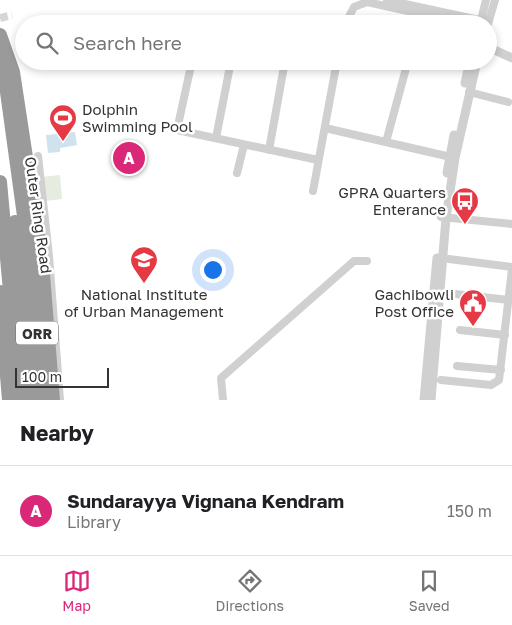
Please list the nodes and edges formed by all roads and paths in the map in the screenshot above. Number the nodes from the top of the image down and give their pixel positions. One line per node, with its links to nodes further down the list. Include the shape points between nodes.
1 (387, 0): 4 (street)
2 (486, 0): 8 (street)
3 (495, 0): 9 (street)
4 (420, 7): 5 (street, via 367,2 354,7); 6 (street); 7 (street)
5 (350, 15)
6 (442, 15)
7 (454, 15)
8 (485, 15)
9 (488, 15)
10 (0, 35): 50 (highway, Outer Ring Road / ORR, via 31,267); 51 (highway, via 13,72 42,262)
11 (497, 51): 12 (street)
12 (512, 58)
13 (190, 70): 24 (street, via 177,130)
14 (229, 70): 24 (street)
15 (283, 70): 27 (street)
16 (336, 70): 23 (street)
17 (406, 70): 25 (street)
18 (468, 70): 29 (street)
19 (475, 70): 20 (street)
20 (469, 92): 22 (street); 29 (street)
21 (0, 94): 49 (highway, via 13,188)
22 (508, 102)
23 (325, 128): 25 (street); 30 (street)
24 (216, 138): 26 (street)
25 (386, 142): 29 (street)
26 (244, 144): 27 (street); 31 (street)
27 (269, 150): 30 (street)
28 (38, 156): 52 (street)
29 (452, 157): 34 (street)
30 (318, 160): 33 (street)
31 (237, 173)
32 (0, 182): 48 (highway)
33 (313, 191)
34 (443, 218): 35 (street); 54 (street); 55 (street)
35 (512, 224)
36 (449, 260): 38 (street)
37 (367, 261): 53 (street, via 354,261 221,378)
38 (512, 268): 41 (street)
39 (0, 292): 47 (highway, ORR)
40 (446, 293): 41 (street)
41 (509, 300): 43 (street)
42 (460, 330): 43 (street)
43 (507, 336): 45 (street)
44 (457, 366): 45 (street)
45 (501, 370): 46 (street, via 498,380 491,385)
46 (441, 380)
47 (9, 400)
48 (20, 400)
49 (29, 400)
50 (43, 400)
51 (53, 400)
52 (60, 400)
53 (223, 400)
54 (424, 400)
55 (431, 400)

